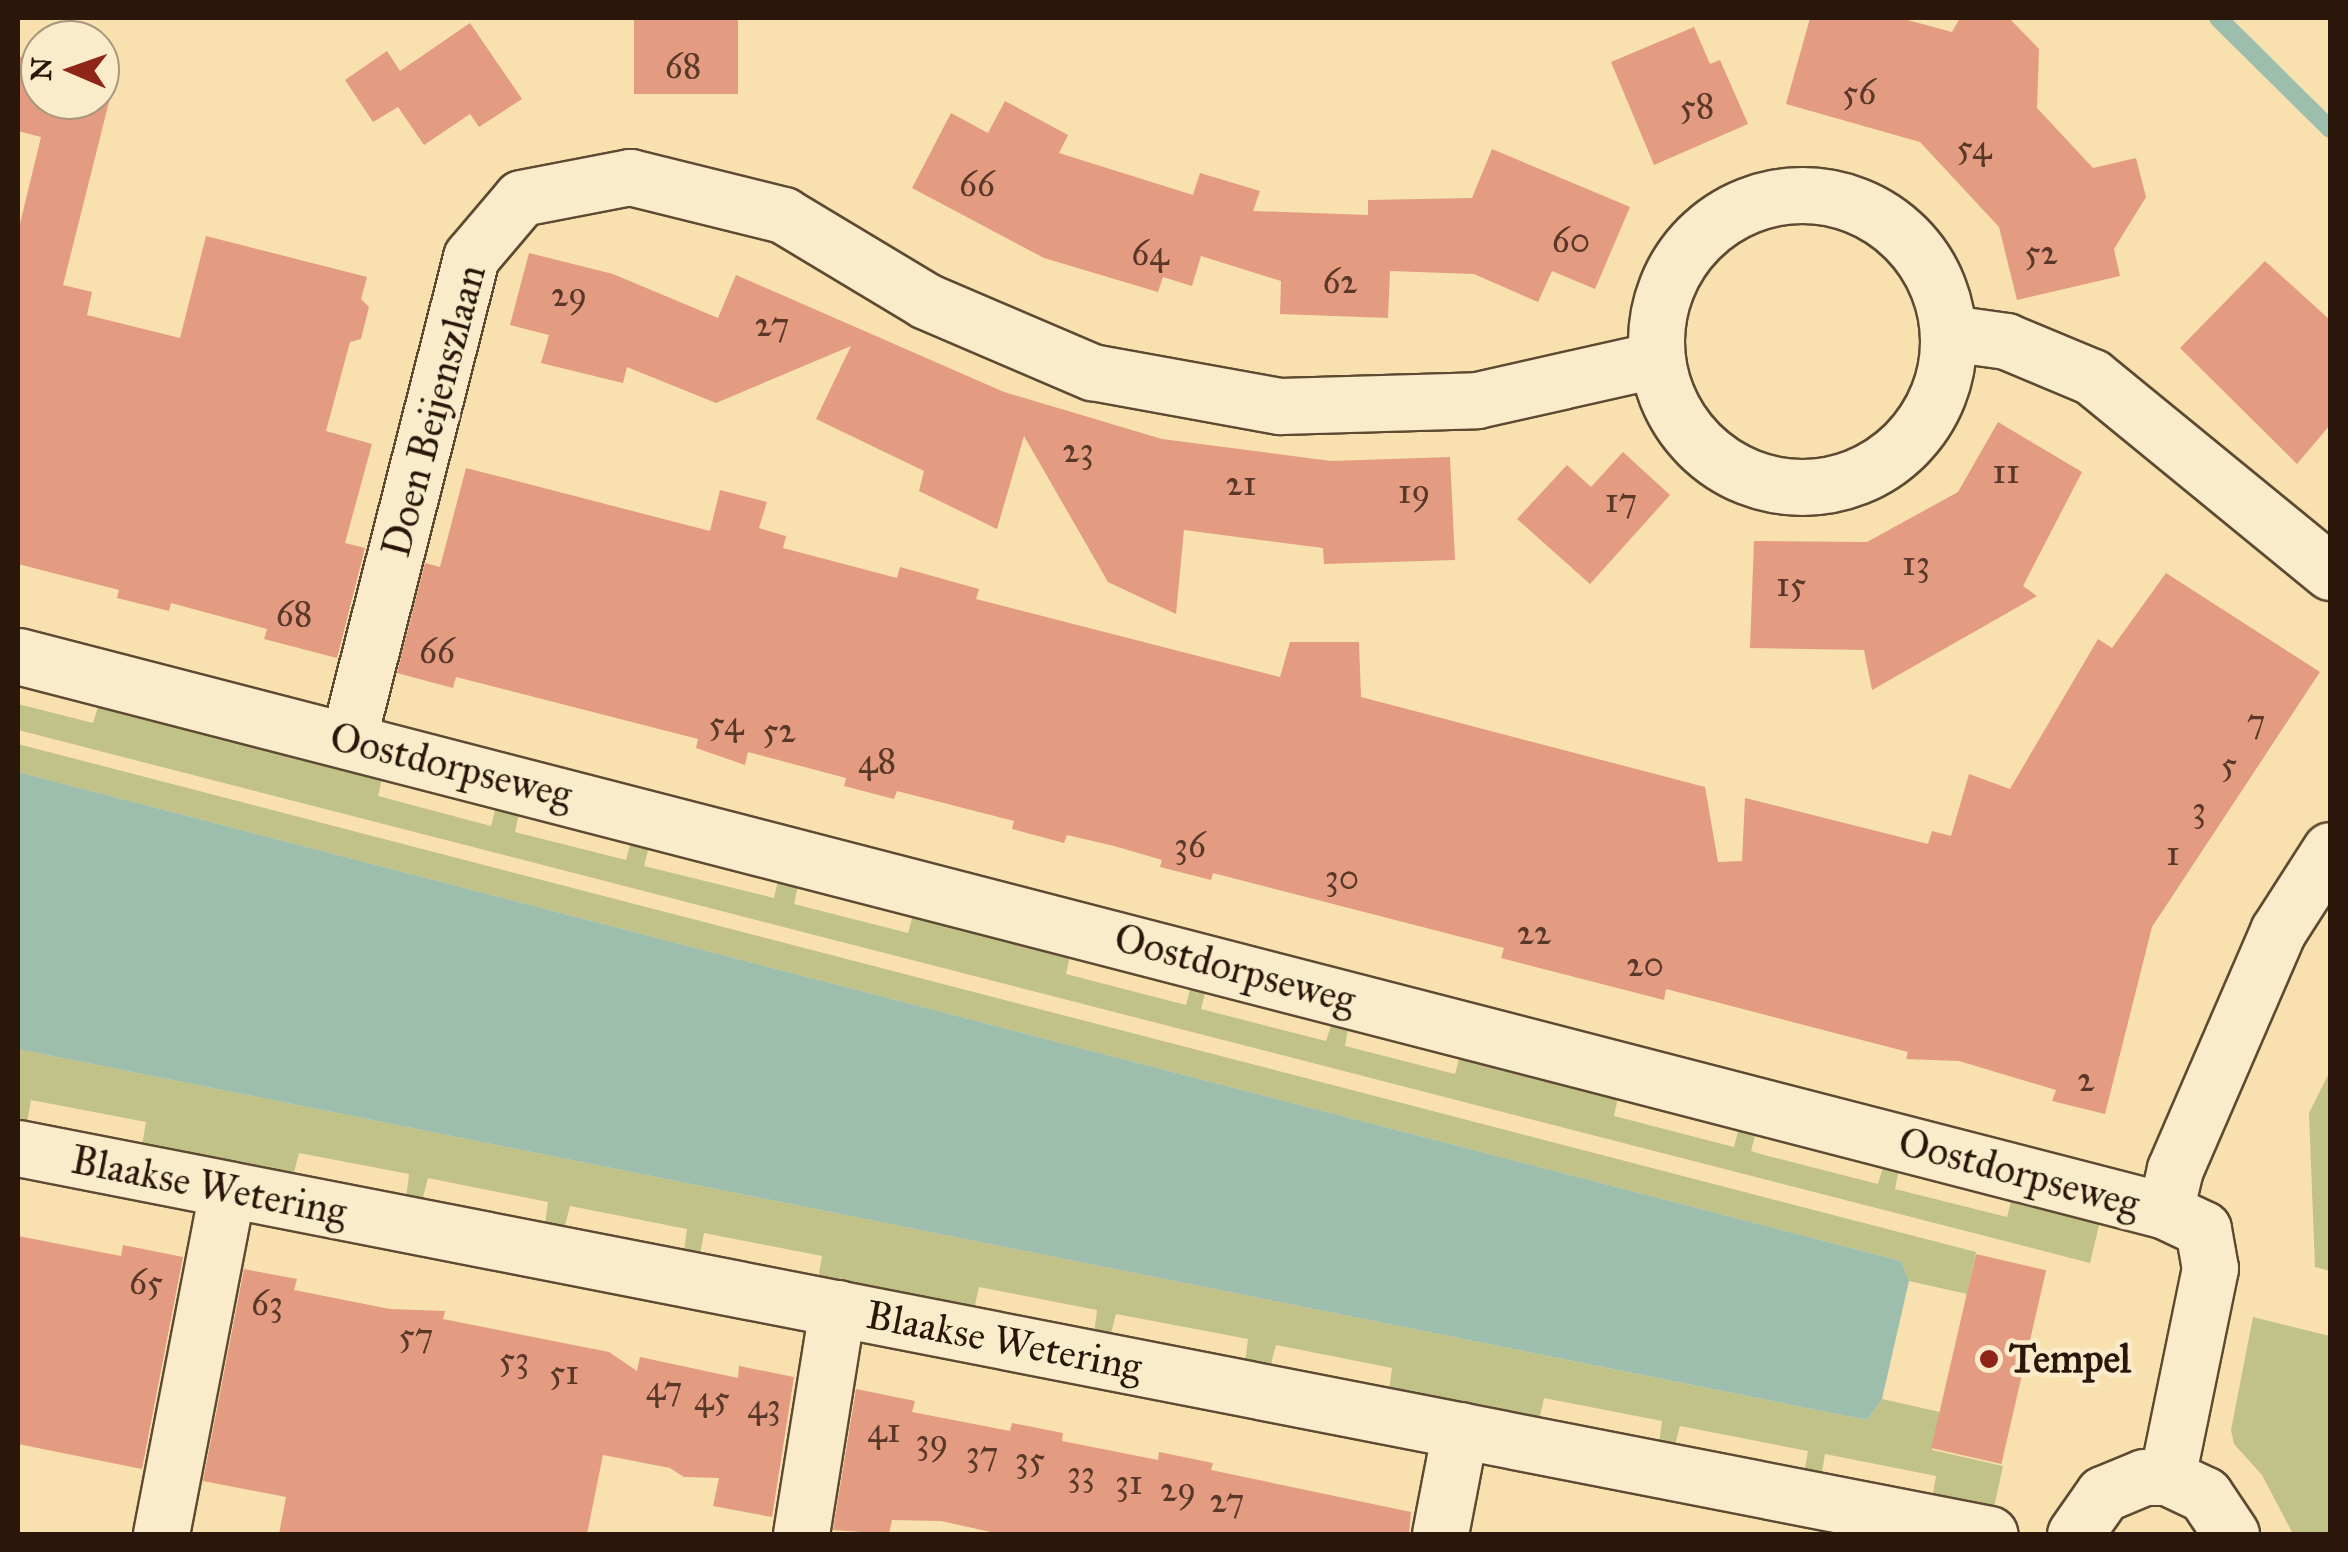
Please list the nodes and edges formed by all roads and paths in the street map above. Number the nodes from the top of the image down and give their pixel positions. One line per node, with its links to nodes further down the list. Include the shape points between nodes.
1 (1949, 332): 2 (street, via 1940,392 1922,427 1895,456 1861,477 1822,488 1782,488 1744,477 1698,448 1667,402); 2 (street, via 1939,290 1918,251 1886,220 1846,201 1803,194 1760,200 1720,218 1688,248 1661,296); 3 (street, via 2006,341 2092,377)
2 (1655, 360): 5 (street, Doen Beijenszlaan, via 1477,400 1280,406 1092,372 926,302 783,215 630,177 522,198 470,257)
3 (2330, 572)
4 (18, 656): 5 (street, Oostdorpseweg)
5 (348, 740): 9 (street, Oostdorpseweg)
6 (2330, 850): 9 (street, via 2278,931 2176,1168)
7 (18, 1148): 8 (street, Blaakse Wetering)
8 (227, 1191): 10 (street, Blaakse Wetering); 13 (street)
9 (2164, 1211): 12 (street, Oostdorpseweg, via 2204,1229 2210,1268)
10 (837, 1308): 11 (street, Blaakse Wetering); 14 (street)
11 (1460, 1430): 15 (street); 16 (street, Blaakse Wetering)
12 (2167, 1477): 17 (street, via 2123,1482 2103,1494); 18 (street, via 2204,1494)
13 (161, 1534)
14 (800, 1534)
15 (1440, 1534)
16 (1990, 1534)
17 (2076, 1534)
18 (2231, 1534)

